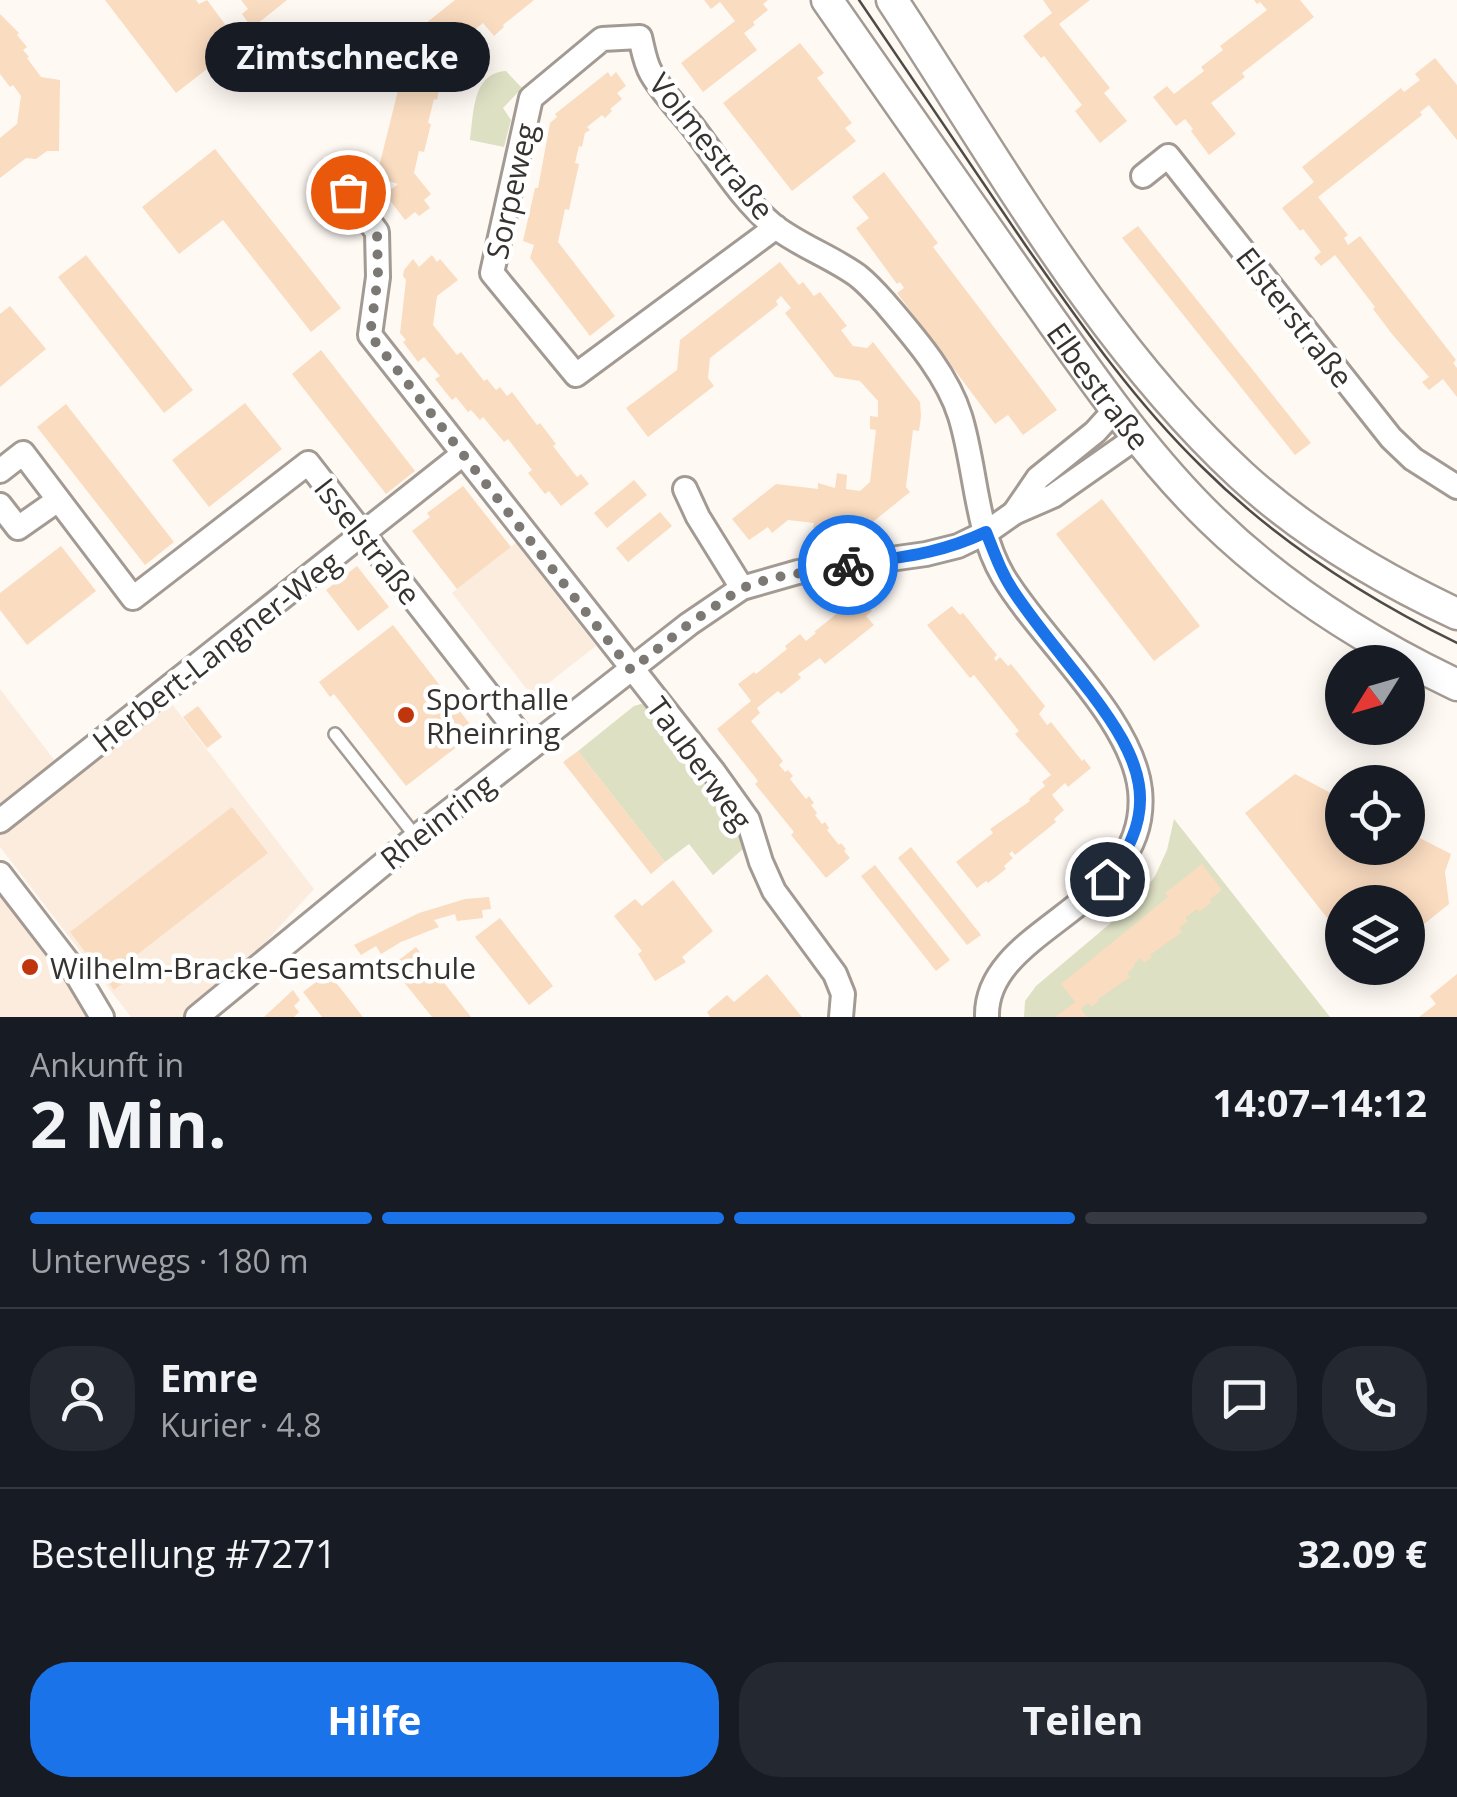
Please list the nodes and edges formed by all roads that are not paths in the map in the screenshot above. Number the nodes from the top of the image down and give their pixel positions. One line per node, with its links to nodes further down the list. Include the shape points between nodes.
1 (827, 0): 7 (street, Elbestraße)
2 (902, 4): 19 (street, Elbestraße, via 1091,302 1202,438 1330,544)
3 (640, 37): 6 (street, Volmestraße, via 650,71 754,207); 6 (street, Sorpeweg, via 602,39 531,98 492,273 576,375)
4 (1142, 176): 11 (street, Elsterstraße, via 1168,156 1391,438)
5 (348, 192): 9 (street, Tauberweg, via 377,232 370,335)
6 (776, 226): 16 (street, Volmestraße, via 860,278 950,390)
7 (1116, 410): 8 (street, Elbestraße); 15 (street, Rheinring, via 1038,478)
8 (1137, 437): 15 (street, Rheinring, via 1053,496); 21 (street, Elbestraße, via 1211,519 1273,574 1336,619)
9 (463, 454): 17 (street, Herbert-Langner-Weg); 20 (street, Tauberweg)
10 (0, 471): 13 (street, Isselstraße, via 22,453)
11 (1457, 487)
12 (685, 490): 18 (street)
13 (58, 500): 14 (street, via 18,528); 17 (street, Isselstraße, via 133,598 308,463)
14 (0, 505)
15 (1014, 513): 16 (street, Rheinring)
16 (986, 532): 18 (street, Rheinring, via 926,554 798,572); 30 (street, Volmestraße, via 1018,599 1115,724 1138,775 1140,797 1139,820 1121,861 1084,902 1015,956 994,983)
17 (364, 535): 23 (street, Isselstraße); 24 (street, Herbert-Langner-Weg)
18 (742, 588): 20 (street, Rheinring)
19 (1457, 614)
20 (631, 670): 23 (street, Rheinring); 29 (street, Tauberweg, via 748,820 774,891 835,974 843,994)
21 (1457, 685)
22 (335, 734): 25 (lane)
23 (530, 748): 25 (street, Rheinring)
24 (0, 821)
25 (416, 837): 28 (street, Rheinring)
26 (0, 874): 27 (street)
27 (102, 1017)
28 (196, 1017)
29 (841, 1017)
30 (987, 1017)

